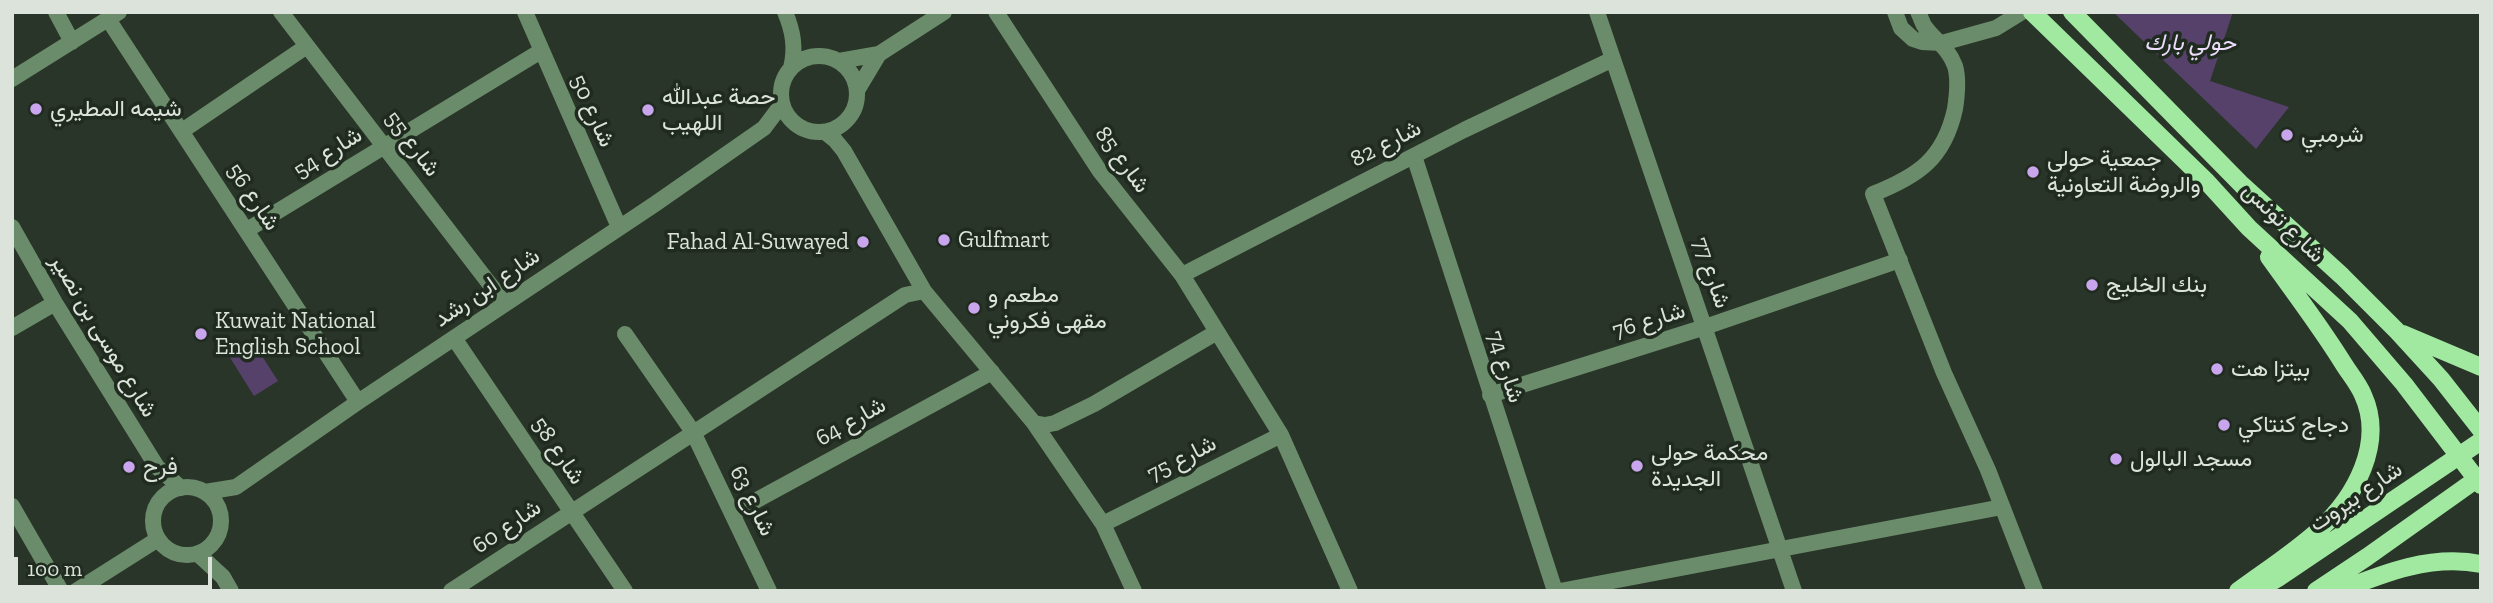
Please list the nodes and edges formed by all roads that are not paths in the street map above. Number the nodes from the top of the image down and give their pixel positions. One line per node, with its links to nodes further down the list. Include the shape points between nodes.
1 (56, 12): 14 (street)
2 (281, 12): 16 (street, شارع 55)
3 (525, 12): 17 (street, شارع 50)
4 (785, 12): 21 (street, via 794,39)
5 (944, 12): 18 (street)
6 (996, 12): 38 (street, شارع 85, via 1099,170)
7 (1597, 12): 19 (street, شارع 77)
8 (1895, 12): 15 (street, via 1901,28 1913,38)
9 (1918, 12): 15 (street, via 1924,26)
10 (2072, 12): 25 (main road, شارع تونس)
11 (2030, 13): 13 (street); 28 (main road, شارع تونس)
12 (113, 16): 14 (street); 29 (street, شارع 56, via 157,97)
13 (1995, 20): 15 (street)
14 (72, 42): 22 (street)
15 (1942, 43): 37 (street, via 1955,66 1957,87 1947,138 1934,158 1906,181 1873,194)
16 (307, 46): 29 (street); 31 (street, شارع 55)
17 (541, 51): 31 (street, شارع 54); 33 (street, شارع 50)
18 (879, 54): 20 (street); 23 (street)
19 (1613, 58): 32 (street, شارع 82); 42 (street, شارع 77)
20 (839, 61): 21 (street, via 808,57); 23 (street)
21 (791, 68): 24 (street, via 782,85)
22 (12, 79)
23 (858, 89): 30 (street, via 853,112)
24 (782, 104): 26 (street); 27 (street, شارع ابن رشد)
25 (2171, 114): 28 (main road, via 2167,128); 45 (main road, شارع تونس)
26 (791, 120): 27 (street, شارع ابن رشد); 30 (street, via 807,130)
27 (764, 128): 33 (street, شارع ابن رشد)
28 (2151, 128): 35 (main road, شارع تونس)
29 (182, 131): 36 (street, شارع 56)
30 (825, 132): 39 (street, via 844,151)
31 (384, 145): 36 (street, شارع 54); 41 (street, شارع 55)
32 (1414, 156): 38 (street, شارع 82); 50 (street, شارع 74)
33 (619, 227): 41 (street, شارع ابن رشد)
34 (12, 228): 40 (street, شارع موسى بن نصير)
35 (2249, 228): 57 (main road, شارع تونس, via 2350,321); 87 (main road, via 2363,395 2370,436 2356,485 2339,509 2319,530)
36 (247, 230): 51 (street, شارع 56)
37 (1900, 260): 42 (street, شارع 76); 65 (street)
38 (1182, 275): 44 (street, شارع 85)
39 (924, 291): 49 (street); 54 (street, شارع 60, via 905,295)
40 (55, 303): 43 (street); 58 (street, شارع موسى بن نصير)
41 (505, 304): 47 (street, شارع ابن رشد)
42 (1705, 327): 50 (street, شارع 76); 72 (street, شارع 77)
43 (12, 328)
44 (1217, 331): 52 (street, via 1065,419); 55 (street, شارع 85)
45 (2398, 332): 48 (main road); 53 (main road, شارع تونس)
46 (625, 334): 54 (street)
47 (454, 338): 51 (street, شارع ابن رشد); 66 (street, شارع 58)
48 (2481, 367)
49 (992, 372): 52 (street); 67 (street, شارع 64)
50 (1490, 394): 84 (street, شارع 74)
51 (358, 402): 60 (street, شارع ابن رشد)
52 (1034, 424): 69 (street)
53 (2481, 430)
54 (693, 432): 66 (street, شارع 60); 67 (street, شارع 63)
55 (1281, 435): 69 (street, شارع 75); 83 (street, شارع 85)
56 (2481, 442): 57 (main road, شارع بيروت)
57 (2460, 457): 59 (main road, شارع تونس); 88 (main road, شارع بيروت)
58 (157, 467): 61 (street, شارع موسى بن نصير); 63 (street, شارع موسى بن نصير)
59 (2479, 481): 89 (main road)
60 (236, 487): 62 (street, شارع ابن رشد); 68 (street, شارع ابن رشد)
61 (181, 488): 62 (street); 63 (street)
62 (205, 492): 68 (street)
63 (162, 499): 70 (street, via 153,519)
64 (12, 506): 77 (street)
65 (2002, 507): 72 (street); 86 (street)
66 (572, 512): 76 (street, شارع 60); 80 (street, شارع 58)
67 (733, 513): 81 (street, شارع 63)
68 (221, 516): 71 (street)
69 (1103, 524): 82 (street)
70 (158, 539): 73 (street, via 175,553); 78 (street)
71 (217, 539): 73 (street); 75 (street)
72 (1779, 549): 84 (street); 85 (street, شارع 77)
73 (198, 554): 75 (street)
74 (2481, 564): 90 (main road, via 2458,559 2417,565)
75 (227, 584)
76 (471, 586): 79 (street, شارع 60)
77 (61, 591)
78 (76, 591)
79 (451, 591)
80 (625, 591)
81 (769, 591)
82 (1134, 591)
83 (1350, 591)
84 (1558, 591)
85 (1794, 591)
86 (2035, 591)
87 (2238, 591)
88 (2256, 591)
89 (2316, 591)
90 (2339, 591)

